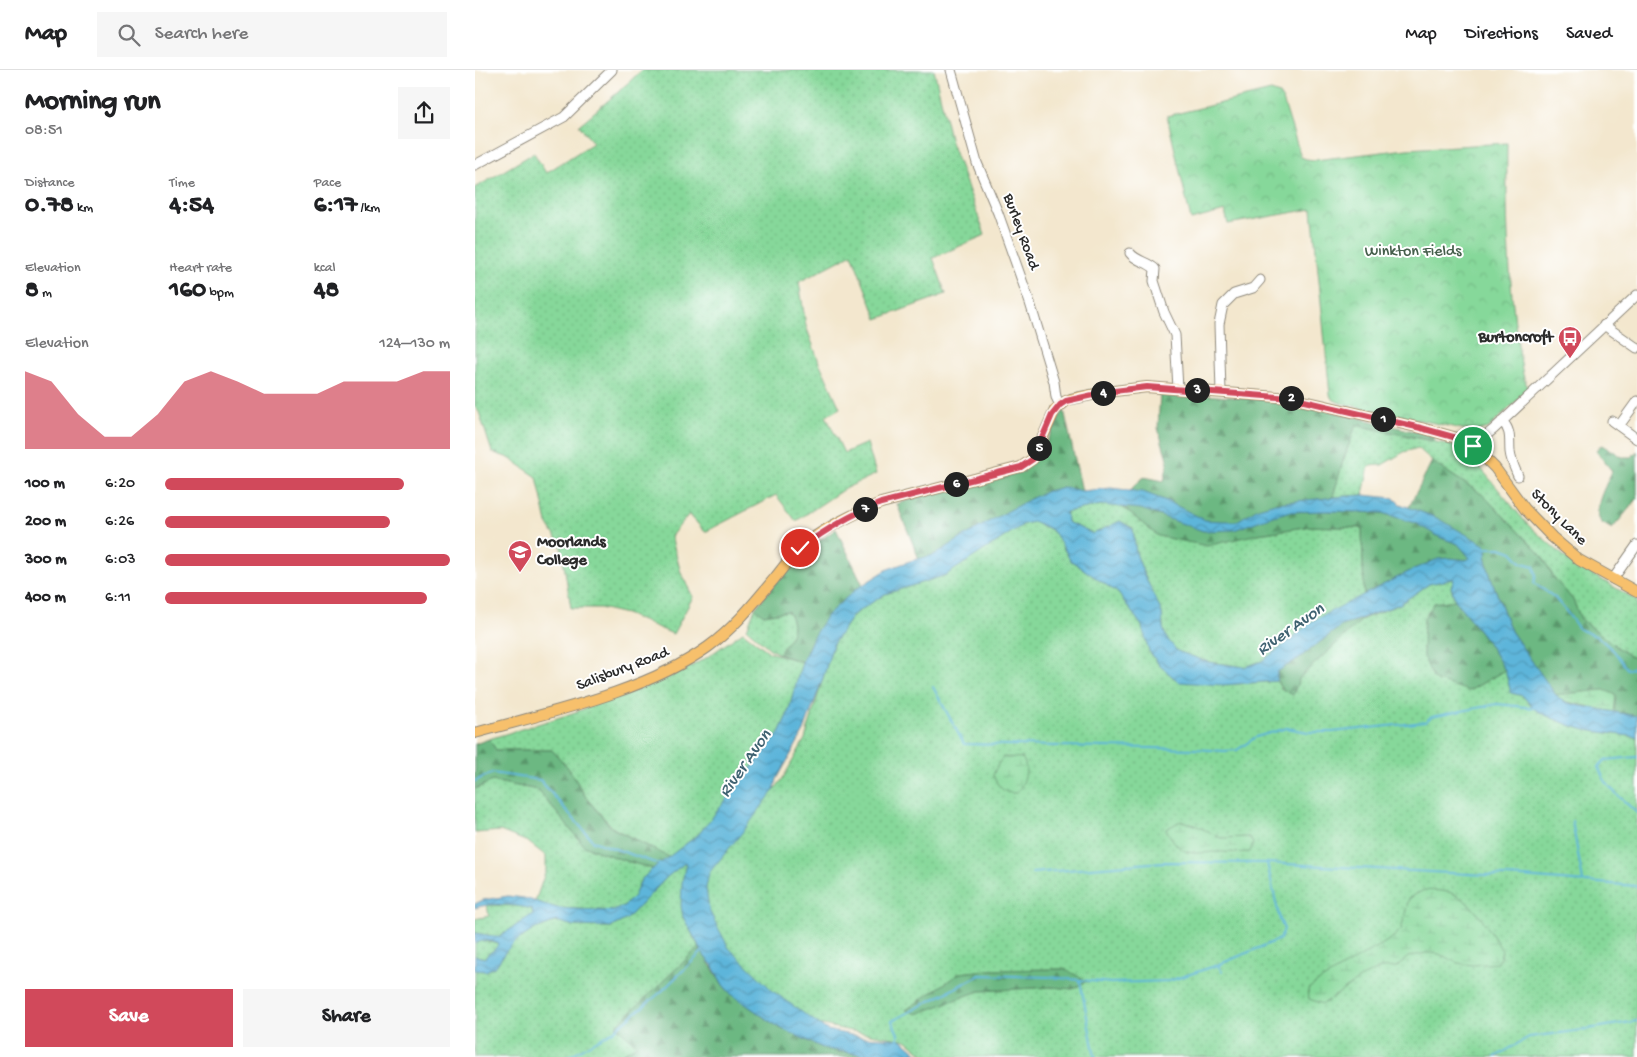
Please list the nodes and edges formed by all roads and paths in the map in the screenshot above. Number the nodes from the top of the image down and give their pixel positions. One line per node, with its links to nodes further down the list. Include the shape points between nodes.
1 (612, 70): 3 (street, via 564,117)
2 (951, 70): 12 (street, Burley Road, via 977,163 1030,303)
3 (475, 165)
4 (1130, 253): 9 (street, via 1155,269 1154,281 1163,312 1175,335)
5 (1260, 280): 10 (street, via 1253,288 1234,294 1223,305 1219,324)
6 (1637, 295): 7 (street)
7 (1604, 325): 8 (street); 13 (street)
8 (1637, 348)
9 (1178, 389): 10 (main road); 12 (main road, via 1147,387 1106,392 1071,399)
10 (1221, 392): 15 (main road, via 1310,402 1435,431)
11 (1637, 401): 14 (street, via 1615,423)
12 (1060, 405): 20 (main road, Salisbury Road, via 1052,415 1033,459 1021,467 881,503 862,510 800,548 734,625 697,655 661,675 599,698)
13 (1503, 421): 15 (street); 16 (street, via 1508,426 1510,452)
14 (1637, 439)
15 (1473, 446): 18 (main road, Stony Lane, via 1552,537 1579,560)
16 (1518, 476)
17 (1637, 546): 18 (street)
18 (1613, 579): 19 (main road, Stony Lane)
19 (1637, 592)
20 (475, 733)

